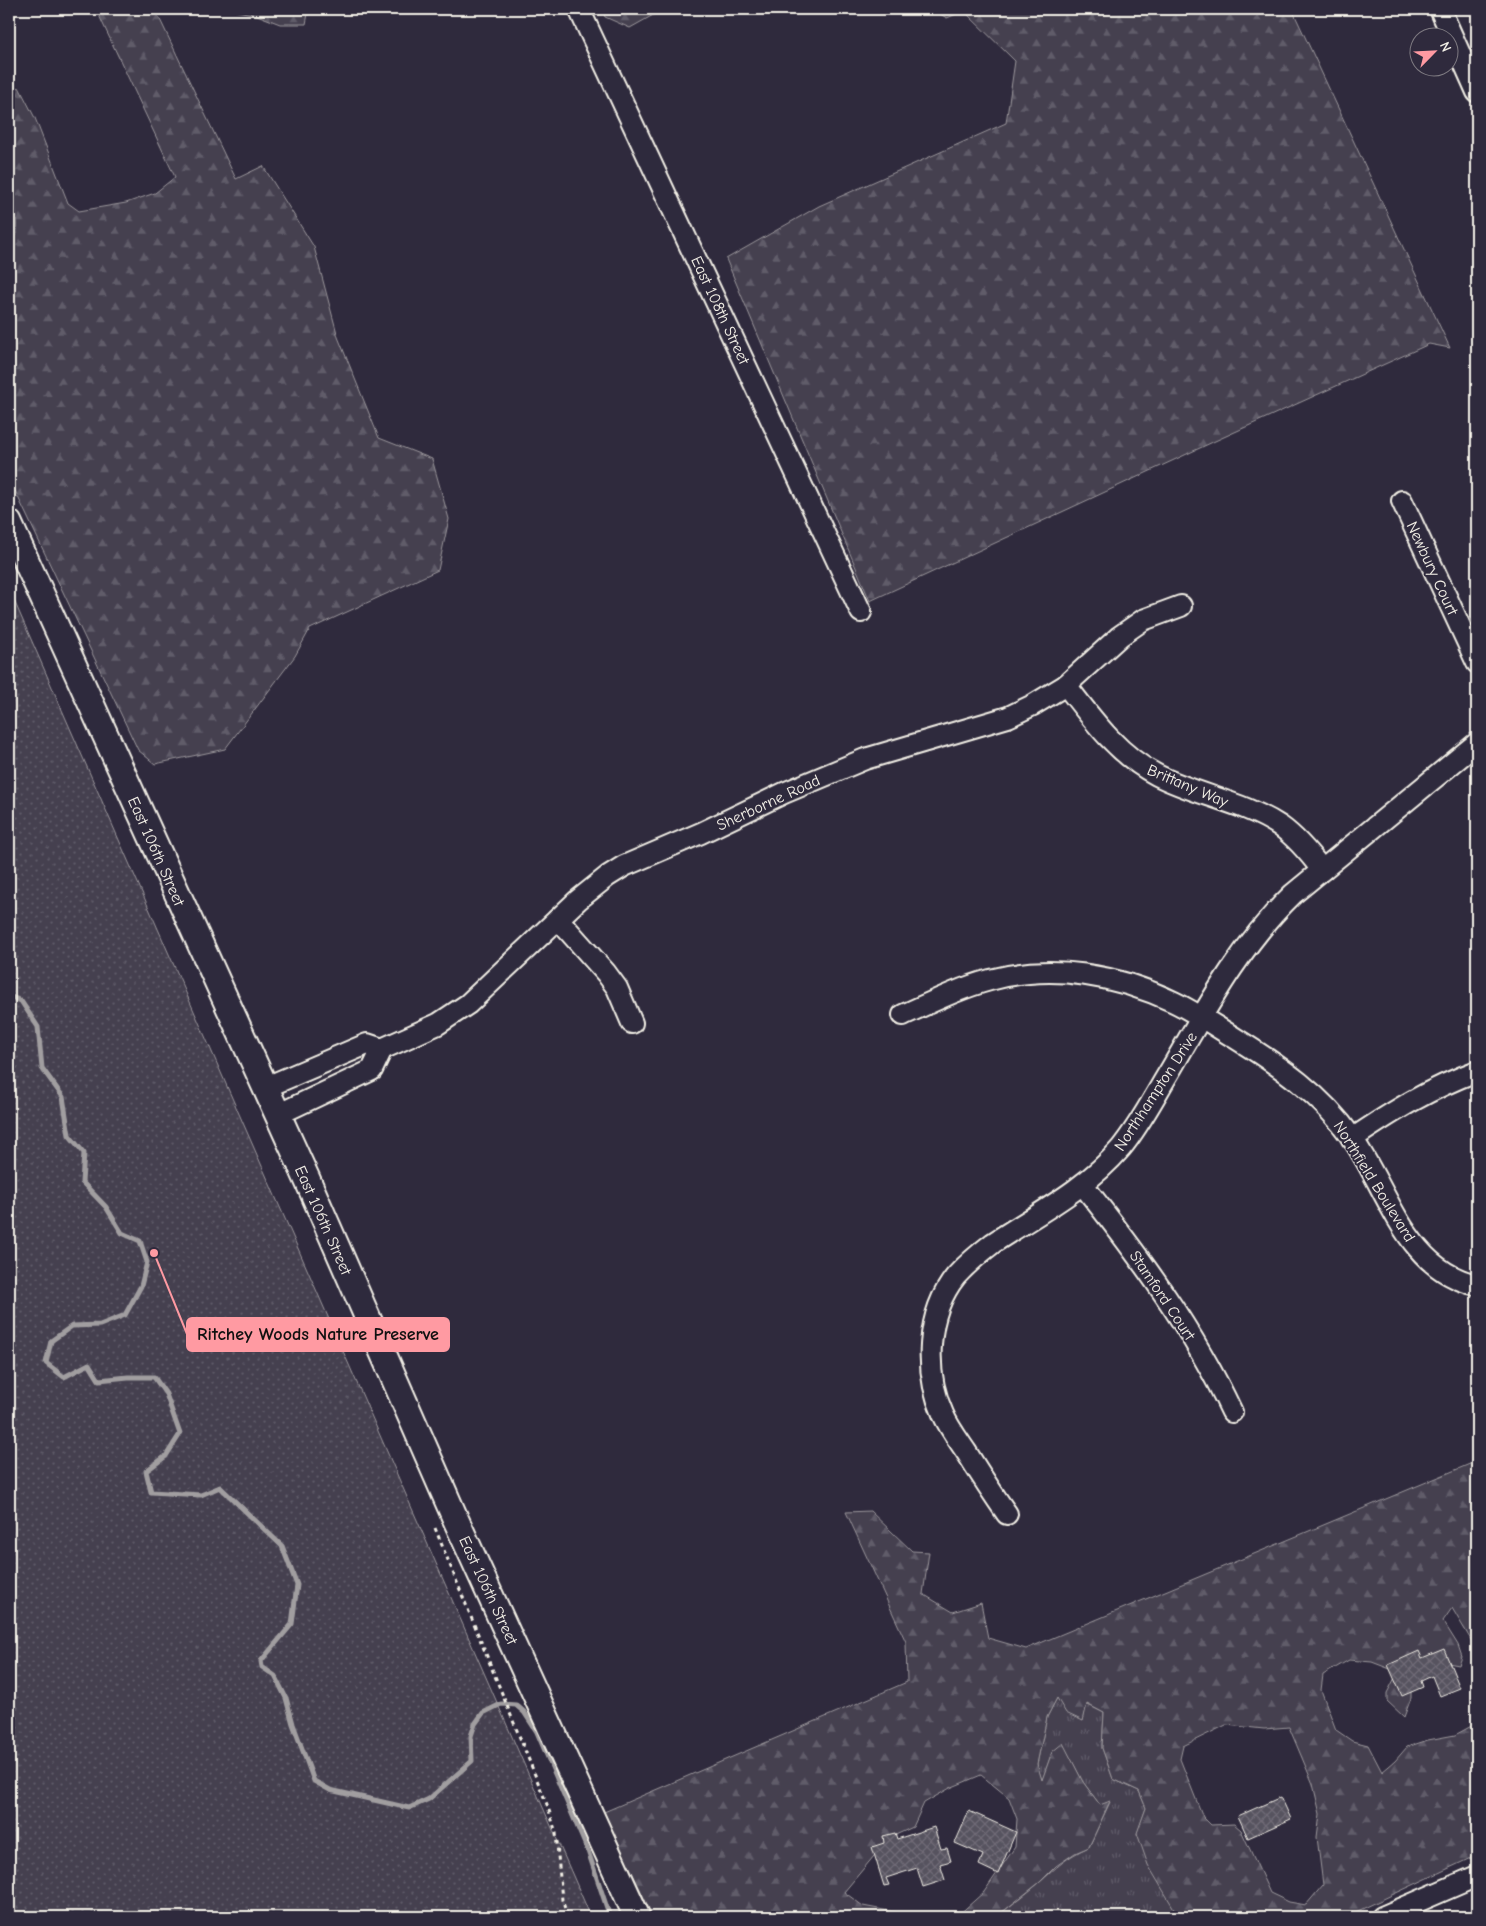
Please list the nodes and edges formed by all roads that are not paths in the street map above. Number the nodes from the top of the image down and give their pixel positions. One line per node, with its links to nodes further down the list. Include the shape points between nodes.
1 (579, 9): 7 (street, East 108th Street)
2 (1440, 9): 3 (street)
3 (1477, 92)
4 (1402, 500): 8 (street, Newbury Court)
5 (9, 523): 18 (main road, East 106th Street)
6 (1181, 606): 9 (street, Sherborne Road, via 1142,620)
7 (861, 612)
8 (1477, 663)
9 (1066, 685): 11 (street, Brittany Way, via 1103,733 1141,766 1182,786 1263,816 1294,838); 12 (street, Sherborne Road, via 1008,717 865,759 624,866 596,885)
10 (1477, 743): 11 (street, Northhampton Drive)
11 (1322, 870): 14 (street, Northhampton Drive, via 1273,913 1252,938)
12 (558, 920): 15 (street, via 606,973); 16 (street, Sherborne Road, via 468,1004 438,1024)
13 (903, 1015): 14 (street, Northfield Boulevard, via 955,991 992,979 1062,972 1135,986)
14 (1202, 1017): 20 (street, Northfield Boulevard, via 1293,1077 1317,1097); 21 (street, Northhampton Drive, via 1128,1138)
15 (632, 1023)
16 (382, 1049): 18 (street, Sherborne Road, via 367,1044); 19 (street, via 372,1070)
17 (1477, 1071): 20 (street, via 1405,1104)
18 (264, 1088): 19 (main road, East 106th Street)
19 (277, 1115): 26 (main road, East 106th Street, via 456,1520)
20 (1352, 1139): 22 (street, Northfield Boulevard, via 1400,1222 1422,1253 1455,1279)
21 (1083, 1185): 23 (street, Stamford Court, via 1168,1299 1205,1357); 24 (street, Northhampton Drive, via 993,1243 968,1264 947,1290 935,1320 931,1353 933,1378 943,1414)
22 (1477, 1285)
23 (1232, 1412)
24 (1007, 1514)
25 (1477, 1876): 27 (street)
26 (638, 1917)
27 (1382, 1917)

